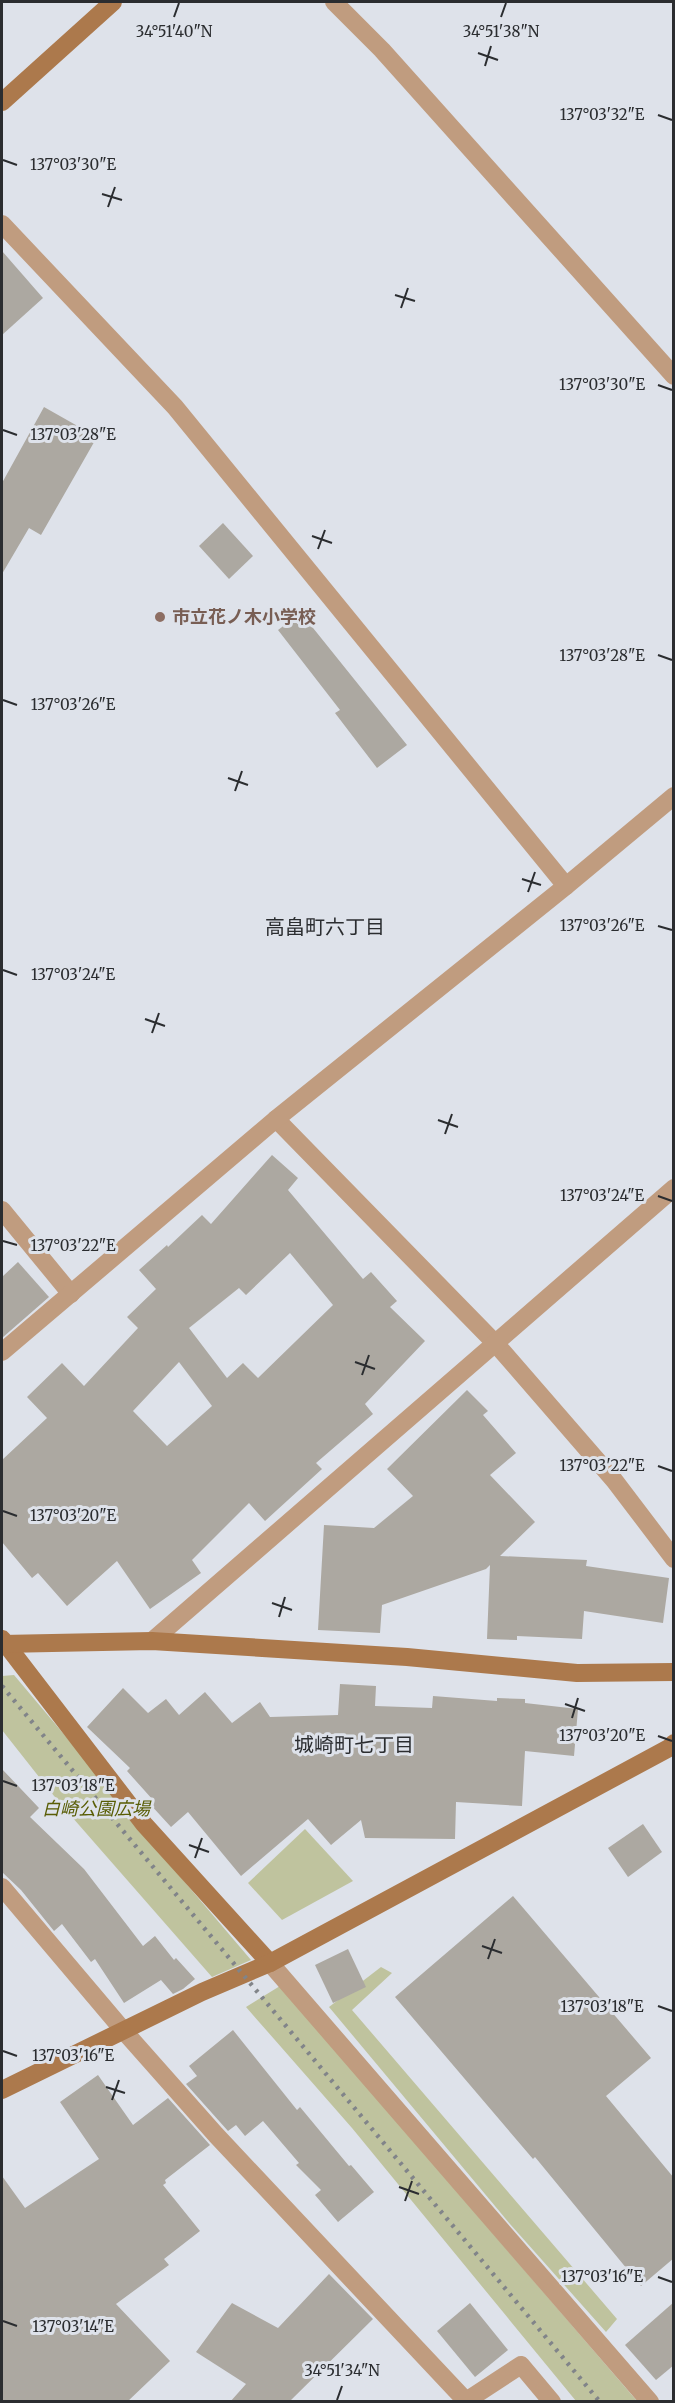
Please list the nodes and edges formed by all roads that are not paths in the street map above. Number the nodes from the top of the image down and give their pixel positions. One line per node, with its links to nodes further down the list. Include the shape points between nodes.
1 (113, 2): 3 (street)
2 (334, 2): 5 (street, via 382,50)
3 (3, 98)
4 (2, 224): 7 (street, via 175,407)
5 (674, 376)
6 (674, 796): 7 (street)
7 (566, 886): 8 (street)
8 (276, 1119): 11 (street); 12 (street)
9 (674, 1188): 12 (street)
10 (2, 1210): 11 (street)
11 (71, 1294): 13 (street)
12 (496, 1344): 14 (street, via 614,1480); 15 (street)
13 (2, 1352)
14 (674, 1559)
15 (152, 1641): 16 (street); 17 (street, via 407,1657 577,1673)
16 (3, 1642): 20 (street, via 144,1824)
17 (674, 1672)
18 (672, 1750): 20 (street)
19 (2, 1887): 21 (street)
20 (270, 1963): 21 (street); 24 (street)
21 (123, 2030): 22 (street); 23 (street, via 466,2401 521,2365)
22 (2, 2090)
23 (552, 2402)
24 (650, 2402)

